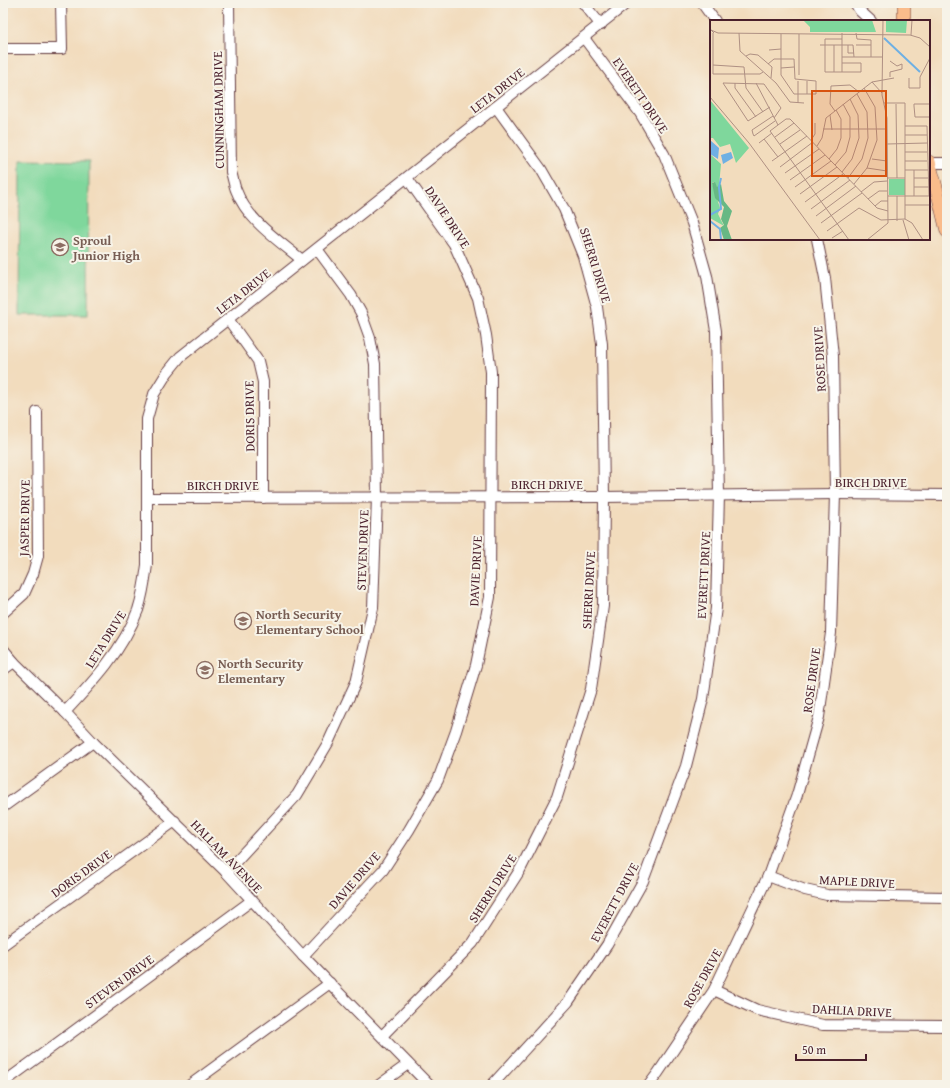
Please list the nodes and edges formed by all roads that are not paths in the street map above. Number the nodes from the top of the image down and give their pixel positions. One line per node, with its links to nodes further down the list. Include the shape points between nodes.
1 (61, 3): 13 (street, via 62,49)
2 (228, 3): 22 (street, CUNNINGHAM DRIVE, via 231,172 237,192 246,208 259,224)
3 (583, 3): 11 (street)
4 (627, 3): 11 (street, LETA DRIVE)
5 (702, 3): 8 (street)
6 (855, 3): 9 (street)
7 (904, 3): 10 (main road)
8 (714, 20)
9 (870, 20)
10 (904, 20)
11 (601, 25): 12 (street, LETA DRIVE)
12 (584, 38): 14 (street, LETA DRIVE); 26 (street, EVERETT DRIVE, via 648,126 664,154 692,223 707,276 716,331)
13 (3, 49)
14 (496, 107): 18 (street, LETA DRIVE); 30 (street, SHERRI DRIVE, via 541,169 564,210 585,264 602,344)
15 (930, 162): 16 (street)
16 (947, 163)
17 (930, 166): 19 (main road)
18 (407, 178): 21 (street, LETA DRIVE); 29 (street, DAVIE DRIVE, via 454,244 478,298 491,372)
19 (947, 231)
20 (817, 240): 25 (street, ROSE DRIVE, via 825,278 834,356)
21 (317, 249): 22 (street, LETA DRIVE); 28 (street, STEVEN DRIVE, via 351,295 370,338 375,364)
22 (302, 260): 23 (street, LETA DRIVE)
23 (228, 319): 31 (street, LETA DRIVE, via 180,357 154,394 147,419); 32 (street, DORIS DRIVE, via 258,361 263,382)
24 (37, 412): 33 (street, JASPER DRIVE, via 38,556 24,594)
25 (835, 494): 26 (street, BIRCH DRIVE); 27 (street, BIRCH DRIVE); 42 (street, ROSE DRIVE, via 830,633 819,717 797,795)
26 (719, 495): 30 (street, BIRCH DRIVE); 56 (street, EVERETT DRIVE, via 716,608 703,699 686,766 643,881 607,945 568,1002)
27 (947, 495)
28 (377, 497): 29 (street, BIRCH DRIVE); 32 (street, BIRCH DRIVE); 41 (street, STEVEN DRIVE, via 373,608 356,682 328,743 296,795)
29 (491, 497): 30 (street, BIRCH DRIVE); 46 (street, DAVIE DRIVE, via 490,597 476,665 438,780 383,870)
30 (604, 497): 50 (street, SHERRI DRIVE, via 603,606 591,688 557,797 520,870 473,943)
31 (148, 498): 32 (street, BIRCH DRIVE); 37 (street, LETA DRIVE, via 147,564 138,609 114,655 94,682)
32 (263, 498)
33 (3, 613)
34 (3, 649): 35 (street, HALLAM AVENUE)
35 (14, 662): 36 (street); 37 (street, HALLAM AVENUE)
36 (3, 670)
37 (65, 712): 38 (street, HALLAM AVENUE)
38 (93, 742): 39 (street); 40 (street, HALLAM AVENUE)
39 (3, 807)
40 (175, 821): 41 (street, HALLAM AVENUE); 45 (street, DORIS DRIVE)
41 (226, 872): 44 (street, HALLAM AVENUE)
42 (768, 876): 43 (street, MAPLE DRIVE, via 827,895); 48 (street, ROSE DRIVE)
43 (947, 897)
44 (251, 901): 46 (street, HALLAM AVENUE); 52 (street, STEVEN DRIVE)
45 (3, 945)
46 (303, 956): 47 (street, HALLAM AVENUE)
47 (330, 984): 50 (street, HALLAM AVENUE); 53 (street)
48 (714, 990): 49 (street, DAHLIA DRIVE, via 757,1010 823,1025); 57 (street, ROSE DRIVE)
49 (947, 1026)
50 (382, 1036): 51 (street, HALLAM AVENUE)
51 (408, 1064): 54 (street); 55 (street, HALLAM AVENUE)
52 (3, 1083)
53 (190, 1085)
54 (378, 1085)
55 (429, 1085)
56 (492, 1085)
57 (649, 1085)

